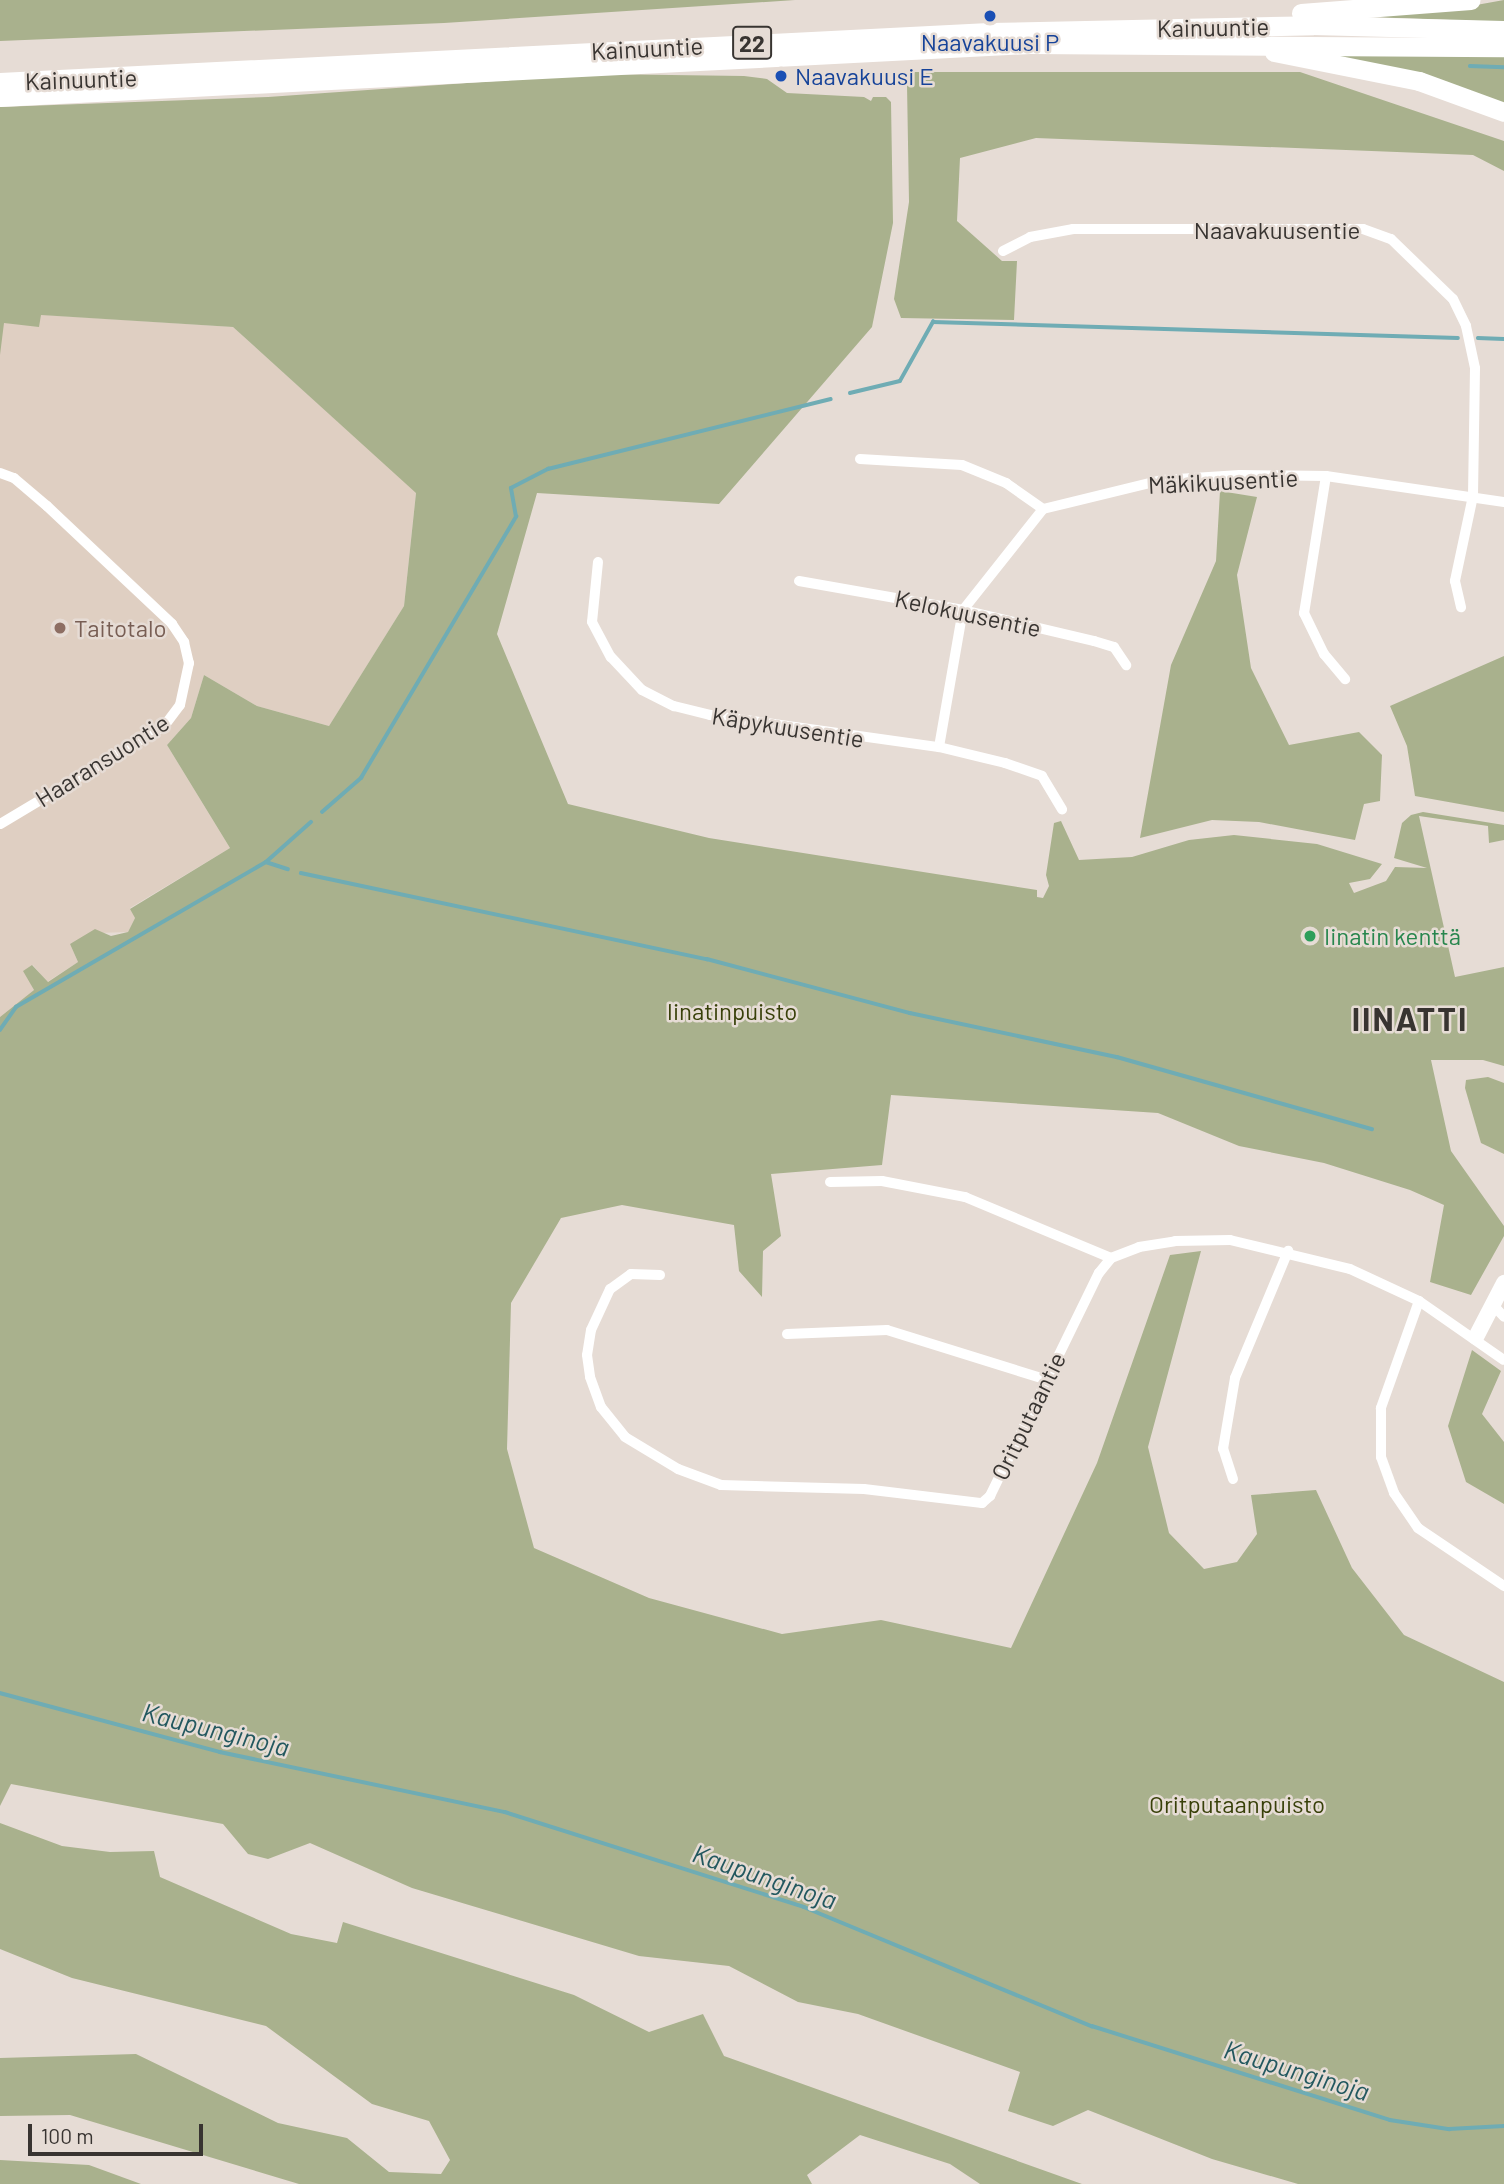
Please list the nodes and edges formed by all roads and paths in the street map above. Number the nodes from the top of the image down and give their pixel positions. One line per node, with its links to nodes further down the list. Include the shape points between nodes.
1 (1471, 0): 3 (highway, via 1292,14)
2 (1504, 30): 3 (highway, Kainuuntie / 22, via 1314,25)
3 (1221, 35): 4 (highway, Kainuuntie / 22); 5 (highway, Kainuuntie / 22, via 859,37); 6 (highway, Kainuuntie / 22); 7 (highway, via 1386,72 1452,90)
4 (1504, 47)
5 (0, 82)
6 (0, 97)
7 (1504, 112)
8 (1003, 251): 12 (street, Naavakuusentie, via 1030,237 1073,229 1363,229 1384,235 1442,285 1466,326 1475,369)
9 (860, 460): 14 (street, via 962,465 1006,483)
10 (0, 472): 23 (street, Haaransuontie, via 22,485 172,624 184,642 189,663 180,705 164,726)
11 (1326, 476): 12 (street, Mäkikuusentie); 14 (street, Mäkikuusentie, via 1162,480); 20 (street, via 1304,613 1324,654)
12 (1473, 496): 13 (street, Mäkikuusentie); 17 (street, Naavakuusentie, via 1455,581)
13 (1504, 502)
14 (1043, 509): 18 (street)
15 (598, 562): 21 (street, Käpykuusentie, via 592,622 611,657 642,690 674,706 710,715)
16 (799, 581): 18 (street, Kelokuusentie)
17 (1461, 607)
18 (963, 610): 19 (street, Kelokuusentie, via 1114,647); 21 (street)
19 (1126, 665)
20 (1345, 679)
21 (939, 747): 22 (street, Käpykuusentie, via 1042,776)
22 (1062, 809)
23 (0, 824)
24 (830, 1182): 26 (street, via 882,1181 965,1196)
25 (1288, 1251): 26 (street, via 1230,1240 1175,1241); 29 (street, via 1350,1269); 35 (street, via 1235,1378 1223,1449)
26 (1111, 1258): 34 (street, Oritputaantie)
27 (660, 1275): 34 (street, Oritputaantie, via 631,1274 610,1289 591,1330 590,1377 600,1407 625,1437 678,1469 721,1485 863,1489 982,1503 990,1496)
28 (1504, 1283): 30 (street)
29 (1419, 1301): 32 (street); 36 (street, via 1381,1408 1381,1457 1394,1493 1418,1528)
30 (1498, 1311): 32 (street)
31 (787, 1334): 34 (street, via 887,1330)
32 (1476, 1337): 33 (street)
33 (1504, 1360)
34 (1044, 1379)
35 (1233, 1479)
36 (1504, 1586)

